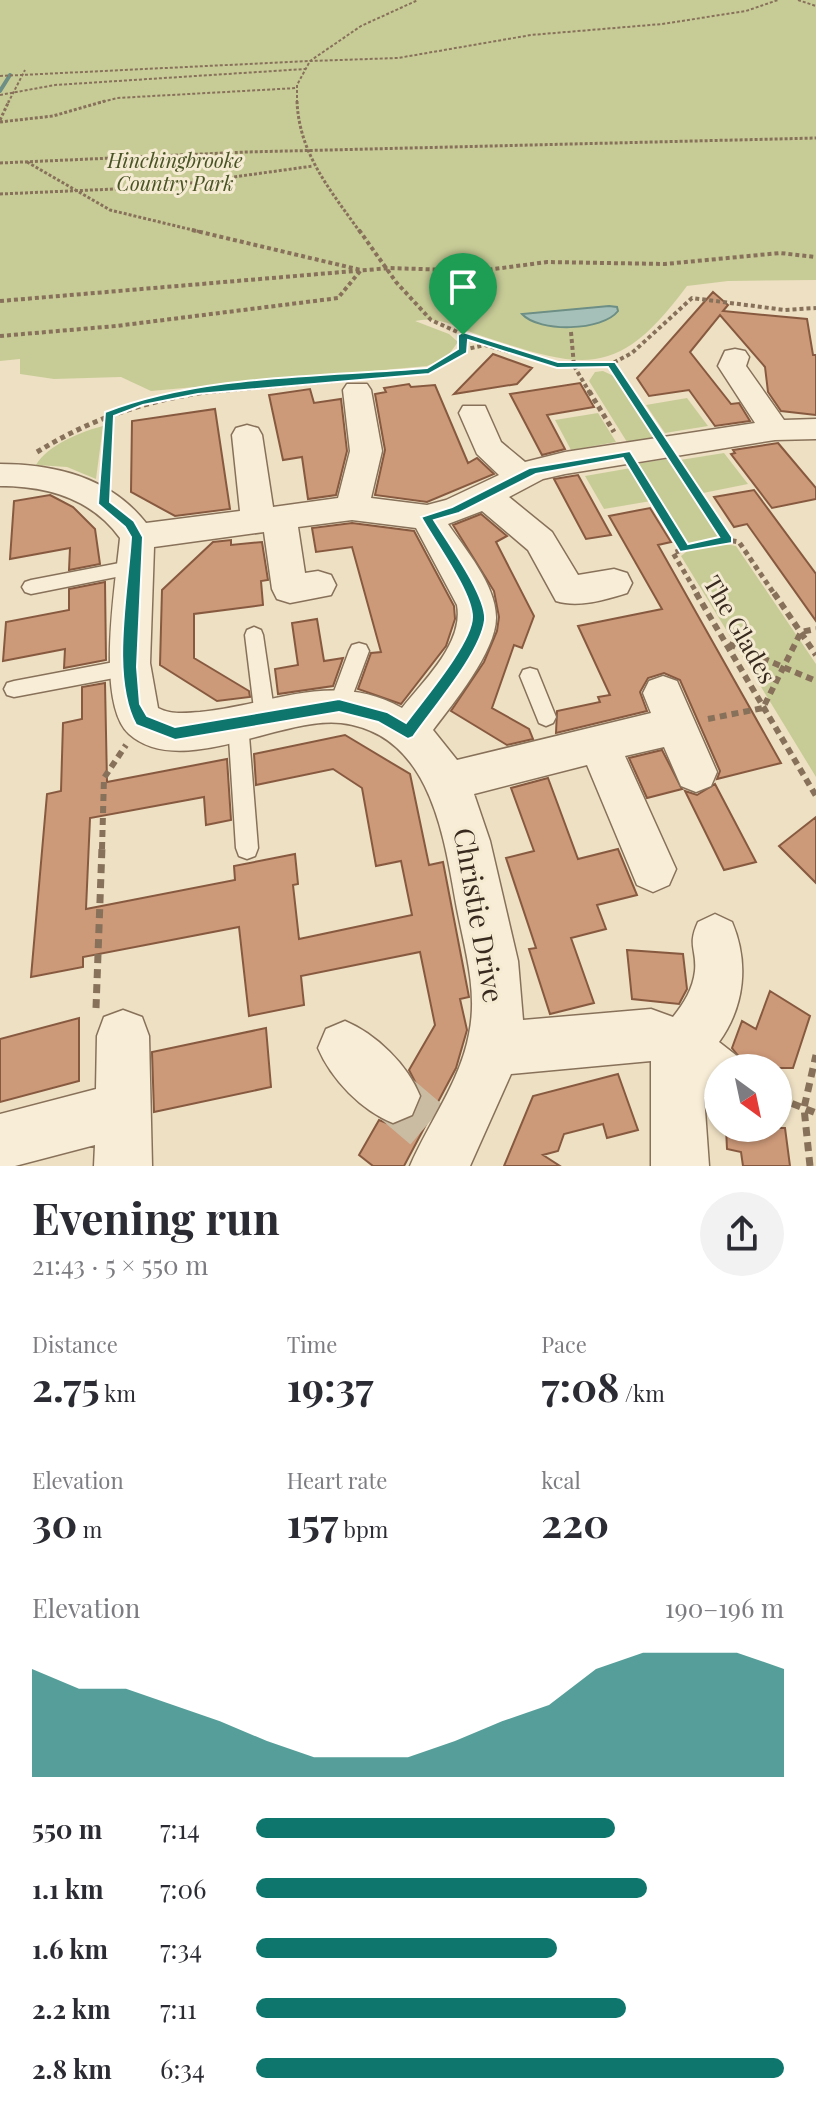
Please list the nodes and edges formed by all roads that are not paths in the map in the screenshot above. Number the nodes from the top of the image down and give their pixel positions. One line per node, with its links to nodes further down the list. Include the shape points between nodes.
1 (735, 357): 5 (street, via 732,366)
2 (355, 383): 10 (street, via 366,451)
3 (474, 413): 8 (street, via 488,447)
4 (816, 429): 5 (street)
5 (775, 430): 8 (street, via 565,463)
6 (247, 435): 12 (street)
7 (9, 474): 13 (street, via 40,475 73,485 104,504 129,524)
8 (521, 477): 9 (street)
9 (485, 495): 11 (street); 14 (street, via 540,541 569,591)
10 (352, 508): 11 (street); 12 (street)
11 (427, 517): 24 (street, via 472,595 479,618 470,642)
12 (269, 519): 13 (street); 15 (street, via 290,589)
13 (136, 552): 16 (lane); 19 (street)
14 (614, 583)
15 (318, 585)
16 (31, 587)
17 (254, 635): 23 (lane)
18 (359, 651): 22 (lane)
19 (130, 667): 21 (lane); 23 (street, Christie Drive, via 133,705 142,721 175,734)
20 (530, 676): 25 (lane)
21 (14, 689)
22 (339, 705): 23 (street, Christie Drive); 24 (street, Christie Drive, via 382,717)
23 (251, 720): 28 (lane)
24 (408, 732): 27 (street, Christie Drive)
25 (565, 738): 26 (street, via 669,709); 27 (street); 29 (street)
26 (696, 772)
27 (450, 782): 33 (street, Christie Drive, via 494,970 498,1015)
28 (247, 848)
29 (653, 869)
30 (715, 939): 34 (street, via 720,970)
31 (123, 1036): 35 (street)
32 (345, 1048): 36 (street, Christie Drive)
33 (491, 1049): 34 (street, via 651,1035); 36 (street, Christie Drive)
34 (701, 1061): 39 (street, via 676,1087)
35 (124, 1110): 37 (street); 38 (street)
36 (427, 1133)
37 (3, 1141)
38 (123, 1166)
39 (680, 1166)

